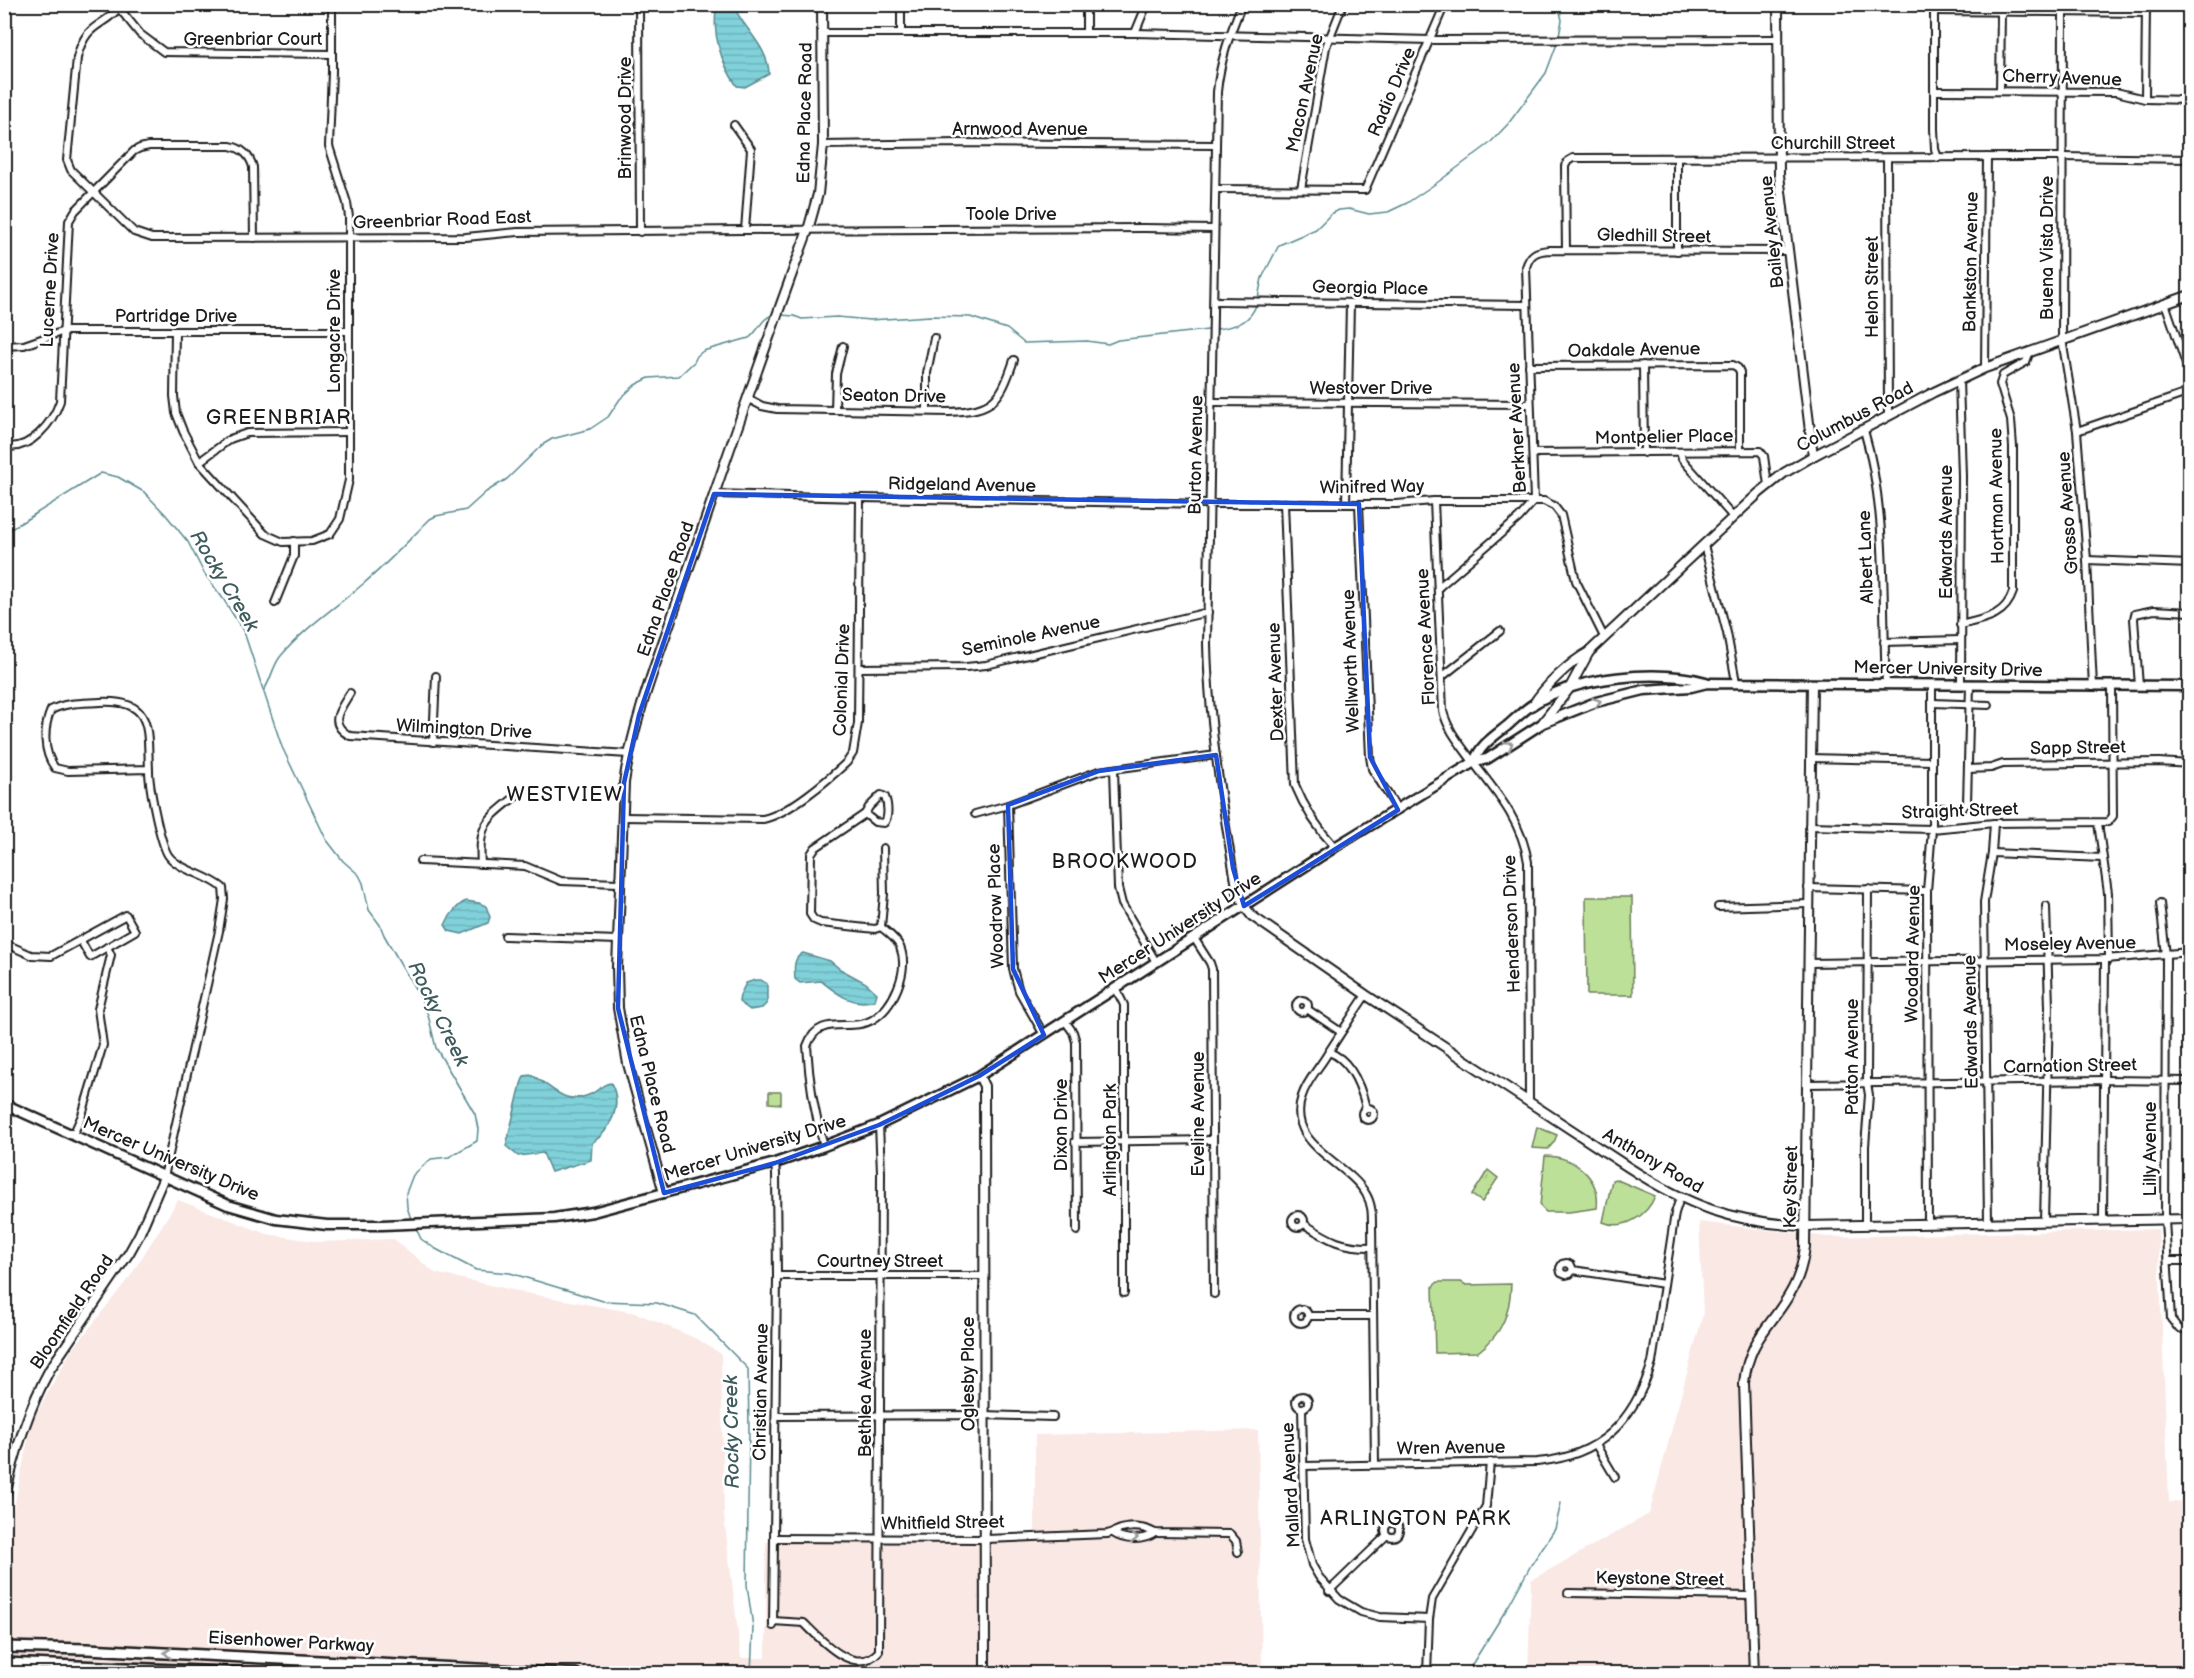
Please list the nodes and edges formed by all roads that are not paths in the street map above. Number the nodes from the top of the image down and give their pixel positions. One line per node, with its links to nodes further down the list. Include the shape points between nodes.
1 (332, 4): 25 (street, Longacre Drive)
2 (639, 4): 47 (street, Brinwood Drive)
3 (822, 4): 17 (street, Edna Place Road)
4 (901, 4): 18 (street)
5 (1086, 4): 19 (street)
6 (1146, 4): 20 (street)
7 (1242, 4): 21 (street, Burton Avenue)
8 (1344, 4): 22 (street, Macon Avenue)
9 (1445, 4): 24 (street, Radio Drive)
10 (1778, 4): 23 (street, Bailey Avenue)
11 (2146, 4): 16 (street)
12 (121, 6): 25 (street, Greenbriar Court, via 140,34 164,52); 43 (street, Greenbriar Road East, via 83,38 77,58 66,160)
13 (1934, 8): 14 (street); 26 (street)
14 (2001, 11): 15 (street); 27 (street)
15 (2063, 12): 16 (street); 28 (street, Buena Vista Drive)
16 (2146, 13): 29 (street)
17 (822, 33): 18 (street); 32 (street, Edna Place Road)
18 (901, 33): 19 (street)
19 (1086, 33): 20 (street)
20 (1135, 33): 21 (street)
21 (1230, 35): 22 (street); 33 (street, Burton Avenue, via 1218,77)
22 (1330, 38): 24 (street); 42 (street, Macon Avenue)
23 (1778, 39): 24 (street); 36 (street, Bailey Avenue)
24 (1431, 40): 42 (street, Radio Drive, via 1365,190)
25 (332, 54): 49 (street, Longacre Drive, via 329,146 348,209)
26 (1934, 91): 27 (street, Cherry Avenue); 38 (street)
27 (2000, 91): 28 (street, Cherry Avenue)
28 (2062, 91): 29 (street, Cherry Avenue, via 2116,92); 35 (street, Buena Vista Drive)
29 (2145, 99): 30 (street, Cherry Avenue)
30 (2190, 100)
31 (734, 125): 44 (street, via 751,149)
32 (823, 145): 33 (street, Arnwood Avenue); 45 (street, Edna Place Road, via 818,194)
33 (1216, 145): 41 (street, Burton Avenue)
34 (1987, 157): 35 (street, Churchill Street); 38 (street, Churchill Street); 70 (street, Bankston Avenue)
35 (2062, 157): 40 (street, Churchill Street); 63 (street, Buena Vista Drive)
36 (1780, 158): 37 (street, Churchill Street); 39 (street, Churchill Street); 52 (street, Bailey Avenue)
37 (1887, 158): 38 (street, Churchill Street); 80 (street, Helon Street)
38 (1938, 158)
39 (1677, 159): 50 (street, Churchill Street, via 1568,161); 51 (street)
40 (2190, 159)
41 (1216, 189): 42 (street); 46 (street, Burton Avenue)
42 (1301, 189)
43 (94, 193): 48 (street, Greenbriar Road East, via 143,236); 48 (street, Lucerne Drive, via 140,148 235,147 246,154 253,167); 59 (street, Lucerne Drive, via 69,221)
44 (745, 230): 45 (street, Greenbriar Road East); 47 (street, Greenbriar Road East)
45 (808, 230): 46 (street, Toole Drive); 74 (street, Edna Place Road)
46 (1214, 230): 55 (street, Burton Avenue)
47 (640, 232): 49 (street, Greenbriar Road East)
48 (254, 238): 49 (street, Greenbriar Road East)
49 (349, 238): 61 (street, Longacre Drive)
50 (1566, 250): 51 (street, Gledhill Street); 53 (street, Gledhill Street, via 1536,252)
51 (1677, 251): 52 (street, Gledhill Street)
52 (1788, 251): 89 (street, Bailey Avenue)
53 (1527, 265): 58 (street, Berkner Avenue)
54 (2190, 295): 57 (street, Columbus Road)
55 (1214, 301): 56 (street, Georgia Place); 75 (street, Burton Avenue)
56 (1350, 303): 58 (street, Georgia Place); 76 (street)
57 (2165, 303): 63 (street, Columbus Road); 71 (street)
58 (1527, 305): 69 (street, Berkner Avenue)
59 (64, 331): 60 (street, Partridge Drive); 64 (street, Partridge Drive, via 24,345); 84 (street, Lucerne Drive, via 56,413 26,443)
60 (175, 331): 61 (street, Partridge Drive); 90 (street, Longacre Drive, via 176,413)
61 (349, 331): 83 (street, Longacre Drive)
62 (934, 338): 79 (street, via 927,372)
63 (2062, 339): 66 (street, Columbus Road); 82 (street, Grosso Avenue)
64 (4, 346)
65 (843, 346): 78 (street, via 836,374)
66 (2031, 350): 70 (street, Columbus Road); 109 (street, Hortman Avenue, via 2026,362 2003,375 2000,384 2012,420 2013,592 2000,613)
67 (1014, 360): 79 (street, Seaton Drive, via 992,403 967,411)
68 (1643, 365): 69 (street, Oakdale Avenue); 85 (street, Oakdale Avenue, via 1738,368); 88 (street)
69 (1529, 366): 77 (street, Berkner Avenue)
70 (1985, 368): 72 (street, Columbus Road)
71 (2190, 376)
72 (1959, 380): 80 (street, Columbus Road); 109 (street, Edwards Avenue)
73 (2190, 392): 82 (street)
74 (747, 398): 78 (street, Seaton Drive, via 777,409); 92 (street, Edna Place Road)
75 (1212, 402): 76 (street, Westover Drive); 97 (street, Burton Avenue)
76 (1347, 403): 77 (street, Westover Drive); 98 (street)
77 (1530, 404): 87 (street, Berkner Avenue)
78 (835, 410): 79 (street, Seaton Drive)
79 (927, 410)
80 (1888, 416): 81 (street, Columbus Road)
81 (1864, 430): 89 (street, Columbus Road); 113 (street, Albert Lane, via 1877,488 1882,538)
82 (2077, 431): 103 (street, Grosso Avenue)
83 (349, 432): 90 (street, via 247,433); 101 (street, Longacre Drive, via 349,480 339,523 322,538)
84 (4, 446)
85 (1740, 451): 86 (street, Montpelier Place); 91 (street, Montpelier Place, via 1763,454)
86 (1680, 452): 88 (street, Montpelier Place); 100 (street)
87 (1533, 453): 88 (street, Montpelier Place); 95 (street, Berkner Avenue)
88 (1644, 453)
89 (1813, 456): 91 (street, Columbus Road)
90 (199, 462): 101 (street, Longacre Drive, via 265,534 276,540)
91 (1768, 485): 100 (street, Columbus Road)
92 (714, 494): 93 (street, Ridgeland Avenue); 136 (street, Edna Place Road)
93 (860, 498): 97 (street, Ridgeland Avenue); 115 (street, Colonial Drive)
94 (1434, 501): 95 (street, Winifred Way); 99 (street, Winifred Way); 105 (street, Florence Avenue)
95 (1534, 501): 105 (street, via 1520,518); 111 (street, Berkner Avenue, via 1548,503 1559,512 1576,581)
96 (1284, 503): 97 (street, Winifred Way); 98 (street, Winifred Way); 157 (street, Dexter Avenue, via 1295,785)
97 (1210, 504): 107 (street, Burton Avenue)
98 (1346, 504): 99 (street, Winifred Way)
99 (1359, 504): 149 (street, Wellworth Avenue, via 1370,757 1372,770)
100 (1733, 517): 102 (street, Columbus Road)
101 (294, 541): 106 (street, via 294,556)
102 (1704, 545): 111 (street, Columbus Road); 119 (street)
103 (2087, 560): 104 (street); 126 (street, Grosso Avenue)
104 (2190, 564)
105 (1439, 587): 117 (street, Florence Avenue)
106 (275, 603)
107 (1208, 612): 115 (street, Seminole Avenue, via 986,665); 137 (street, Burton Avenue, via 1208,681)
108 (2190, 612): 124 (street, via 2154,610 2135,614)
109 (1960, 625): 112 (street, Edwards Avenue)
110 (1500, 631): 117 (street)
111 (1604, 637): 114 (street, Columbus Road)
112 (1960, 640): 113 (street); 123 (street, Edwards Avenue)
113 (1884, 642): 121 (street, Albert Lane)
114 (1589, 652): 128 (street, Columbus Road); 131 (street, Columbus Road, via 1538,696)
115 (859, 668): 152 (street, Colonial Drive, via 853,753 838,770 775,817)
116 (436, 676): 135 (street)
117 (1443, 676): 140 (street, Florence Avenue, via 1446,722)
118 (1707, 682): 119 (main road, Mercer University Drive); 128 (main road, Mercer University Drive, via 1689,678 1616,678); 134 (main road, Mercer University Drive, one-way to 118, via 1619,695)
119 (1736, 682): 120 (main road, Mercer University Drive)
120 (1812, 684): 121 (main road, Mercer University Drive); 138 (street, Key Street)
121 (1886, 684): 122 (main road, Mercer University Drive)
122 (1932, 685): 123 (main road, Mercer University Drive); 130 (street, Woodard Avenue)
123 (1966, 685): 126 (main road, Mercer University Drive); 132 (street, Edwards Avenue)
124 (2139, 686): 125 (main road, Mercer University Drive); 127 (main road, Mercer University Drive)
125 (2190, 686)
126 (2093, 687): 127 (main road, Mercer University Drive)
127 (2112, 687): 141 (street)
128 (1569, 689): 131 (main road, Mercer University Drive); 134 (street, Columbus Road)
129 (350, 693): 135 (street, Wilmington Drive, via 337,714 343,732 358,737)
130 (1933, 704): 132 (street); 139 (street, Woodard Avenue)
131 (1533, 705): 140 (main road, Mercer University Drive, via 1479,750)
132 (1970, 705): 133 (street); 145 (street, Edwards Avenue)
133 (1989, 705)
134 (1542, 723): 140 (main road, Mercer University Drive, one-way to 134, via 1487,759)
135 (433, 742): 136 (street, Wilmington Drive)
136 (628, 754): 152 (street, Edna Place Road)
137 (1216, 755): 144 (street); 169 (street, Burton Avenue, via 1237,893)
138 (1810, 758): 139 (street); 155 (street, Key Street)
139 (1932, 761): 148 (street, Woodard Avenue)
140 (1474, 762): 149 (main road, Mercer University Drive); 204 (street, Henderson Drive, via 1510,811 1528,862)
141 (2113, 763): 142 (street, Sapp Street); 145 (street, Sapp Street, via 2003,764); 154 (street, Straight Street, via 2111,820)
142 (2190, 764)
143 (149, 769): 143 (street, via 147,726 138,711 126,703 62,704 51,710 45,723 47,758 55,768 88,772); 214 (street, via 168,856 216,881 223,888 224,899)
144 (1114, 769): 147 (street); 185 (street, via 1118,888 1122,904)
145 (1968, 769): 148 (street, Edwards Avenue, via 1964,807)
146 (516, 795): 162 (street, via 483,826)
147 (1008, 805): 151 (street); 193 (street, Woodrow Place, via 1013,969 1019,991)
148 (1932, 808): 156 (street, Woodard Avenue)
149 (1398, 810): 157 (main road, Mercer University Drive)
150 (866, 814): 150 (street, via 875,822 886,822 883,795); 172 (street, via 814,848 810,914 821,923)
151 (975, 814)
152 (623, 817): 163 (street, Edna Place Road)
153 (1994, 823): 154 (street, Straight Street); 156 (street, Straight Street); 159 (street, Edwards Avenue)
154 (2098, 823): 160 (street)
155 (1809, 826): 156 (street, Straight Street); 164 (street, Key Street)
156 (1932, 829): 166 (street, Woodard Avenue)
157 (1335, 847): 169 (main road, Mercer University Drive)
158 (883, 848): 172 (street)
159 (1992, 853): 160 (street); 182 (street, Edwards Avenue, via 1984,902)
160 (2102, 858): 181 (street, via 2108,893)
161 (420, 861): 162 (street)
162 (481, 864): 163 (street, via 525,866 561,881)
163 (619, 883): 175 (street, Edna Place Road)
164 (1808, 888): 165 (street); 168 (street, Key Street)
165 (1869, 889): 166 (street); 186 (street, Patton Avenue)
166 (1927, 891): 184 (street, Woodard Avenue)
167 (2160, 903): 180 (street, Lilly Avenue)
168 (1808, 904): 171 (street); 187 (street, Key Street)
169 (1244, 906): 174 (main road, Mercer University Drive); 189 (street, Anthony Road, via 1252,916)
170 (2046, 906): 183 (street)
171 (1719, 907)
172 (881, 927): 212 (street, via 895,939 902,953 900,982 892,1000 870,1022 820,1029 807,1046 816,1118)
173 (505, 936): 175 (street)
174 (1194, 938): 185 (main road, Mercer University Drive); 209 (street, Eveline Avenue, via 1212,969)
175 (618, 940): 215 (street, Edna Place Road, via 622,1036)
176 (81, 941): 177 (street, via 51,956 31,955); 178 (street, via 90,957); 178 (street, via 126,915 135,931)
177 (4, 943)
178 (107, 948): 208 (street, via 111,955 98,1009 103,1045)
179 (2190, 952): 180 (street, Moseley Avenue)
180 (2166, 955): 181 (street, Moseley Avenue); 197 (street, Lilly Avenue)
181 (2107, 959): 183 (street, Moseley Avenue); 196 (street)
182 (1986, 960): 183 (street, Moseley Avenue); 184 (street, Moseley Avenue); 200 (street, Edwards Avenue)
183 (2048, 960): 198 (street)
184 (1926, 961): 186 (street, Moseley Avenue); 202 (street, Woodard Avenue)
185 (1156, 962): 188 (main road, Mercer University Drive)
186 (1868, 962): 187 (street, Moseley Avenue); 201 (street, Patton Avenue)
187 (1808, 963): 203 (street, Key Street)
188 (1116, 989): 191 (main road, Mercer University Drive); 210 (street, Arlington Park, via 1124,1005)
189 (1366, 995): 192 (street); 204 (street, Anthony Road)
190 (1307, 1010): 192 (street)
191 (1065, 1021): 193 (main road, Mercer University Drive); 211 (street, Dixon Drive, via 1076,1042)
192 (1341, 1032): 194 (street)
193 (1044, 1035): 195 (main road, Mercer University Drive)
194 (1329, 1052): 206 (street, via 1357,1079); 227 (street, via 1306,1086 1300,1101 1300,1117 1314,1146 1366,1194 1372,1212)
195 (979, 1076): 207 (main road, Mercer University Drive); 233 (street, Oglesby Place, via 984,1086)
196 (2106, 1080): 197 (street, Carnation Street); 198 (street, Carnation Street); 218 (street)
197 (2166, 1080): 199 (street, Carnation Street); 219 (street, Lilly Avenue)
198 (2047, 1081): 200 (street, Carnation Street); 221 (street)
199 (2188, 1081)
200 (1987, 1082): 202 (street, Carnation Street); 220 (street, Edwards Avenue)
201 (1867, 1083): 202 (street, Carnation Street); 203 (street, Carnation Street); 225 (street, Patton Avenue)
202 (1927, 1083): 223 (street, Woodard Avenue)
203 (1807, 1084): 224 (street, Key Street)
204 (1529, 1101): 216 (street, Anthony Road)
205 (4, 1104): 208 (main road, Mercer University Drive)
206 (1366, 1108)
207 (879, 1125): 212 (main road, Mercer University Drive); 232 (street, Bethlea Avenue)
208 (73, 1136): 214 (main road, Mercer University Drive)
209 (1213, 1140): 210 (street); 236 (street, Eveline Avenue)
210 (1125, 1141): 211 (street); 235 (street, Arlington Park)
211 (1075, 1142): 226 (street, Dixon Drive)
212 (824, 1146): 213 (main road, Mercer University Drive)
213 (774, 1163): 215 (main road, Mercer University Drive); 231 (street, Christian Avenue)
214 (164, 1177): 215 (main road, Mercer University Drive, via 228,1205 276,1219 327,1225 573,1216); 250 (street, Bloomfield Road, via 129,1253 40,1388 18,1440)
215 (664, 1193)
216 (1680, 1198): 224 (street, Anthony Road, via 1735,1218); 234 (street, Wren Avenue)
217 (2190, 1219): 219 (street, Anthony Road)
218 (2103, 1220): 219 (street, Anthony Road); 221 (street, Anthony Road)
219 (2165, 1220): 228 (street, Lilly Avenue)
220 (1988, 1222): 221 (street, Anthony Road); 223 (street, Anthony Road)
221 (2044, 1222)
222 (1304, 1224): 227 (street, via 1336,1243)
223 (1928, 1224): 225 (street, Anthony Road)
224 (1806, 1226): 225 (street, Anthony Road); 260 (street, Key Street, via 1800,1273 1754,1345 1745,1373)
225 (1865, 1226)
226 (1077, 1231)
227 (1372, 1247): 237 (street)
228 (2168, 1261): 229 (street); 239 (street, Lilly Avenue, via 2171,1319 2179,1329)
229 (2190, 1261)
230 (1573, 1270): 234 (street)
231 (777, 1276): 232 (street, Courtney Street); 243 (street, Christian Avenue)
232 (880, 1276): 233 (street, Courtney Street); 241 (street, Bethlea Avenue)
233 (983, 1276): 242 (street, Oglesby Place)
234 (1664, 1284): 245 (street, Wren Avenue, via 1645,1384 1628,1415)
235 (1124, 1293)
236 (1214, 1294)
237 (1373, 1316): 238 (street); 247 (street)
238 (1308, 1317)
239 (2190, 1332)
240 (1302, 1408): 248 (street, Mallard Avenue)
241 (880, 1415): 242 (street); 243 (street); 255 (street, Bethlea Avenue)
242 (983, 1415): 244 (street); 256 (street, Oglesby Place)
243 (776, 1416): 254 (street, Christian Avenue)
244 (1053, 1417)
245 (1596, 1445): 246 (street, Wren Avenue, via 1551,1460); 249 (street)
246 (1490, 1462): 247 (street, Wren Avenue); 261 (street, via 1486,1506 1432,1599)
247 (1375, 1464): 248 (street, Wren Avenue)
248 (1304, 1466): 258 (street, Mallard Avenue, via 1307,1548 1318,1577)
249 (1615, 1478)
250 (5, 1499)
251 (1113, 1533): 252 (street, Whitfield Street, via 1134,1528); 252 (street, Whitfield Street, one-way to 252, via 1135,1539); 256 (street, Whitfield Street)
252 (1155, 1533): 257 (street, Whitfield Street, via 1230,1534)
253 (1387, 1534): 258 (street)
254 (775, 1538): 255 (street, Whitfield Street); 263 (street, Christian Avenue, via 773,1624 804,1623 848,1663 863,1664)
255 (880, 1539): 256 (street, Whitfield Street); 263 (street, Bethlea Avenue, via 879,1647)
256 (986, 1539): 267 (street, Oglesby Place)
257 (1239, 1552)
258 (1329, 1590): 261 (street, Mallard Avenue, via 1368,1615)
259 (1568, 1593): 260 (street, Keystone Street)
260 (1751, 1596): 269 (street, Key Street)
261 (1429, 1619): 268 (street)
262 (4, 1647): 266 (main road, Eisenhower Parkway, one-way to 262)
263 (874, 1659)
264 (4, 1663): 265 (main road, Eisenhower Parkway)
265 (272, 1674)
266 (576, 1674)
267 (985, 1674)
268 (1427, 1674)
269 (1754, 1674)

